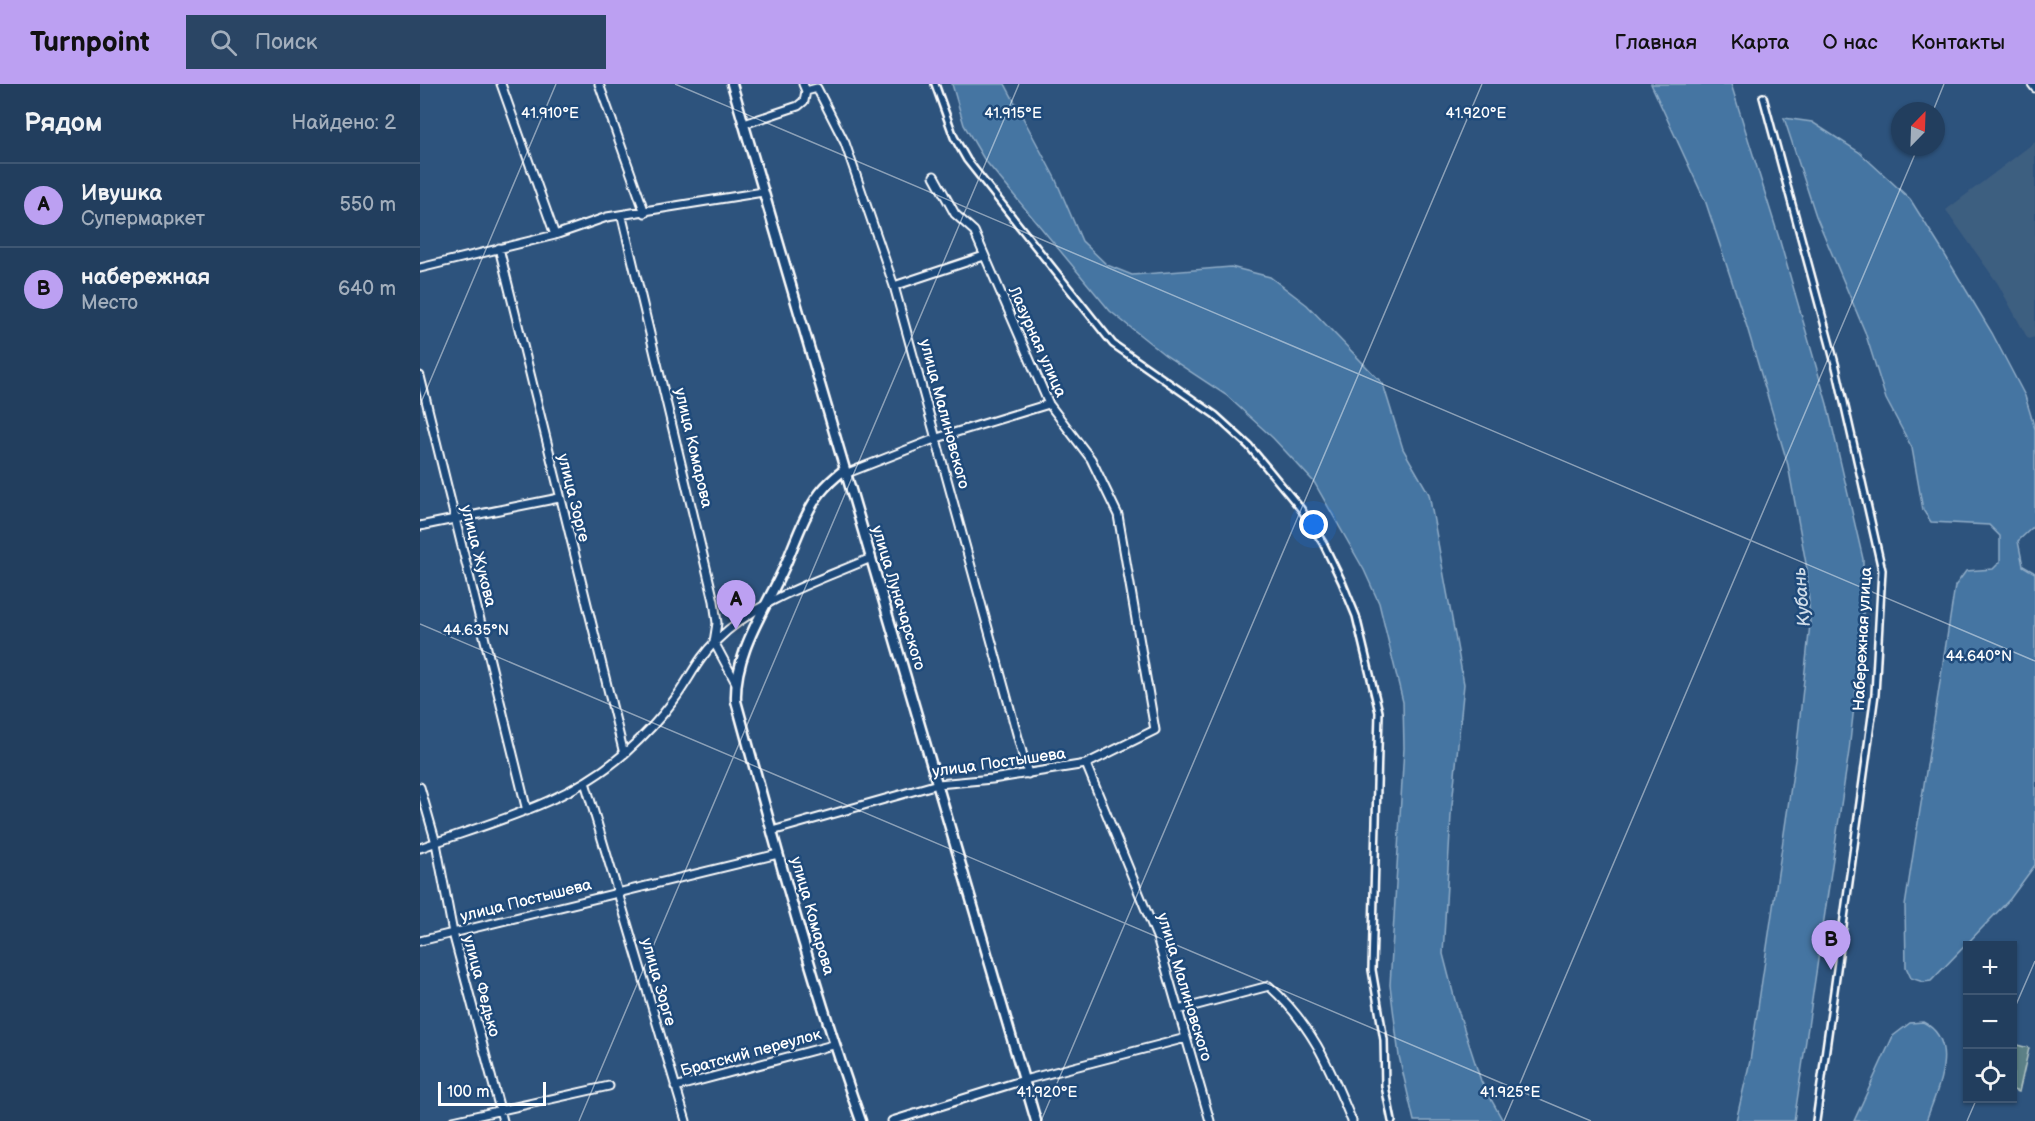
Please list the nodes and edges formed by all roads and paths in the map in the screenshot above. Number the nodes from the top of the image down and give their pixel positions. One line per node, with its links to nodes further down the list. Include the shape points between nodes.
1 (501, 84): 14 (street)
2 (599, 84): 12 (street)
3 (732, 84): 9 (street, улица Луначарского)
4 (935, 84): 60 (street, via 954,137 967,160 1113,344 1215,415 1249,446 1301,509 1342,582 1359,627 1379,712 1372,970)
5 (2032, 84): 7 (street)
6 (805, 88): 9 (street, via 804,101 798,106); 18 (street, улица Малиновского, via 817,88 845,143)
7 (2035, 88)
8 (1763, 97): 61 (street, Набережная улица, via 1836,367 1882,570 1875,694)
9 (744, 124): 11 (street, улица Луначарского)
10 (934, 176): 16 (street, Лазурная улица, via 955,214 974,231)
11 (763, 192): 12 (street); 22 (street, улица Луначарского)
12 (645, 213): 13 (street)
13 (622, 217): 14 (street); 28 (street, улица Комарова, via 714,601)
14 (555, 235): 15 (street)
15 (499, 249): 17 (street); 23 (street, улица Зорге)
16 (984, 256): 18 (street); 20 (street, Лазурная улица)
17 (420, 268)
18 (894, 286): 21 (street, улица Малиновского)
19 (420, 376): 24 (street, улица Жукова)
20 (1049, 404): 21 (street); 30 (street, Лазурная улица, via 1091,459 1119,515)
21 (937, 438): 22 (street); 33 (street, улица Малиновского)
22 (844, 472): 26 (street, улица Луначарского); 27 (street, улица Комарова, via 829,483 812,506)
23 (559, 498): 24 (street); 31 (street, улица Зорге)
24 (455, 518): 25 (street); 37 (street, улица Жукова)
25 (420, 526)
26 (871, 558): 27 (street); 35 (street, улица Луначарского)
27 (769, 603): 28 (street, via 743,616); 29 (street, улица Комарова, via 748,642)
28 (714, 642): 29 (street, улица Комарова); 31 (street, via 651,728)
29 (736, 683): 38 (street, улица Комарова, via 736,701)
30 (1155, 730): 32 (street, улица Постышева)
31 (624, 754): 34 (street)
32 (1086, 764): 33 (street, улица Постышева); 45 (street, улица Малиновского, via 1157,937)
33 (1028, 774): 35 (street, улица Постышева)
34 (585, 782): 37 (street); 42 (street, улица Зорге)
35 (938, 784): 38 (street, улица Постышева); 48 (street, улица Луначарского)
36 (420, 787): 39 (street, улица Федько)
37 (527, 811): 39 (street)
38 (772, 831): 41 (street, улица Комарова)
39 (436, 843): 40 (street); 43 (street, улица Федько)
40 (420, 848)
41 (778, 854): 42 (street, улица Постышева); 47 (street, улица Комарова)
42 (618, 891): 43 (street, улица Постышева); 50 (street, улица Зорге)
43 (453, 933): 44 (street, улица Постышева); 51 (street, улица Федько)
44 (420, 941)
45 (1178, 1010): 46 (street, улица Малиновского); 59 (street, via 1269,986 1321,1048)
46 (1186, 1038): 48 (street); 58 (street, улица Малиновского)
47 (834, 1045): 50 (street, Братский переулок); 55 (street, улица Комарова)
48 (1024, 1080): 56 (street); 57 (street, улица Луначарского)
49 (609, 1086): 51 (street)
50 (675, 1087): 54 (street, улица Зорге)
51 (500, 1110): 52 (street); 53 (street, улица Федько)
52 (453, 1121)
53 (503, 1121)
54 (686, 1121)
55 (861, 1121)
56 (892, 1121)
57 (1036, 1121)
58 (1210, 1121)
59 (1352, 1121)
60 (1392, 1121)
61 (1816, 1121)

